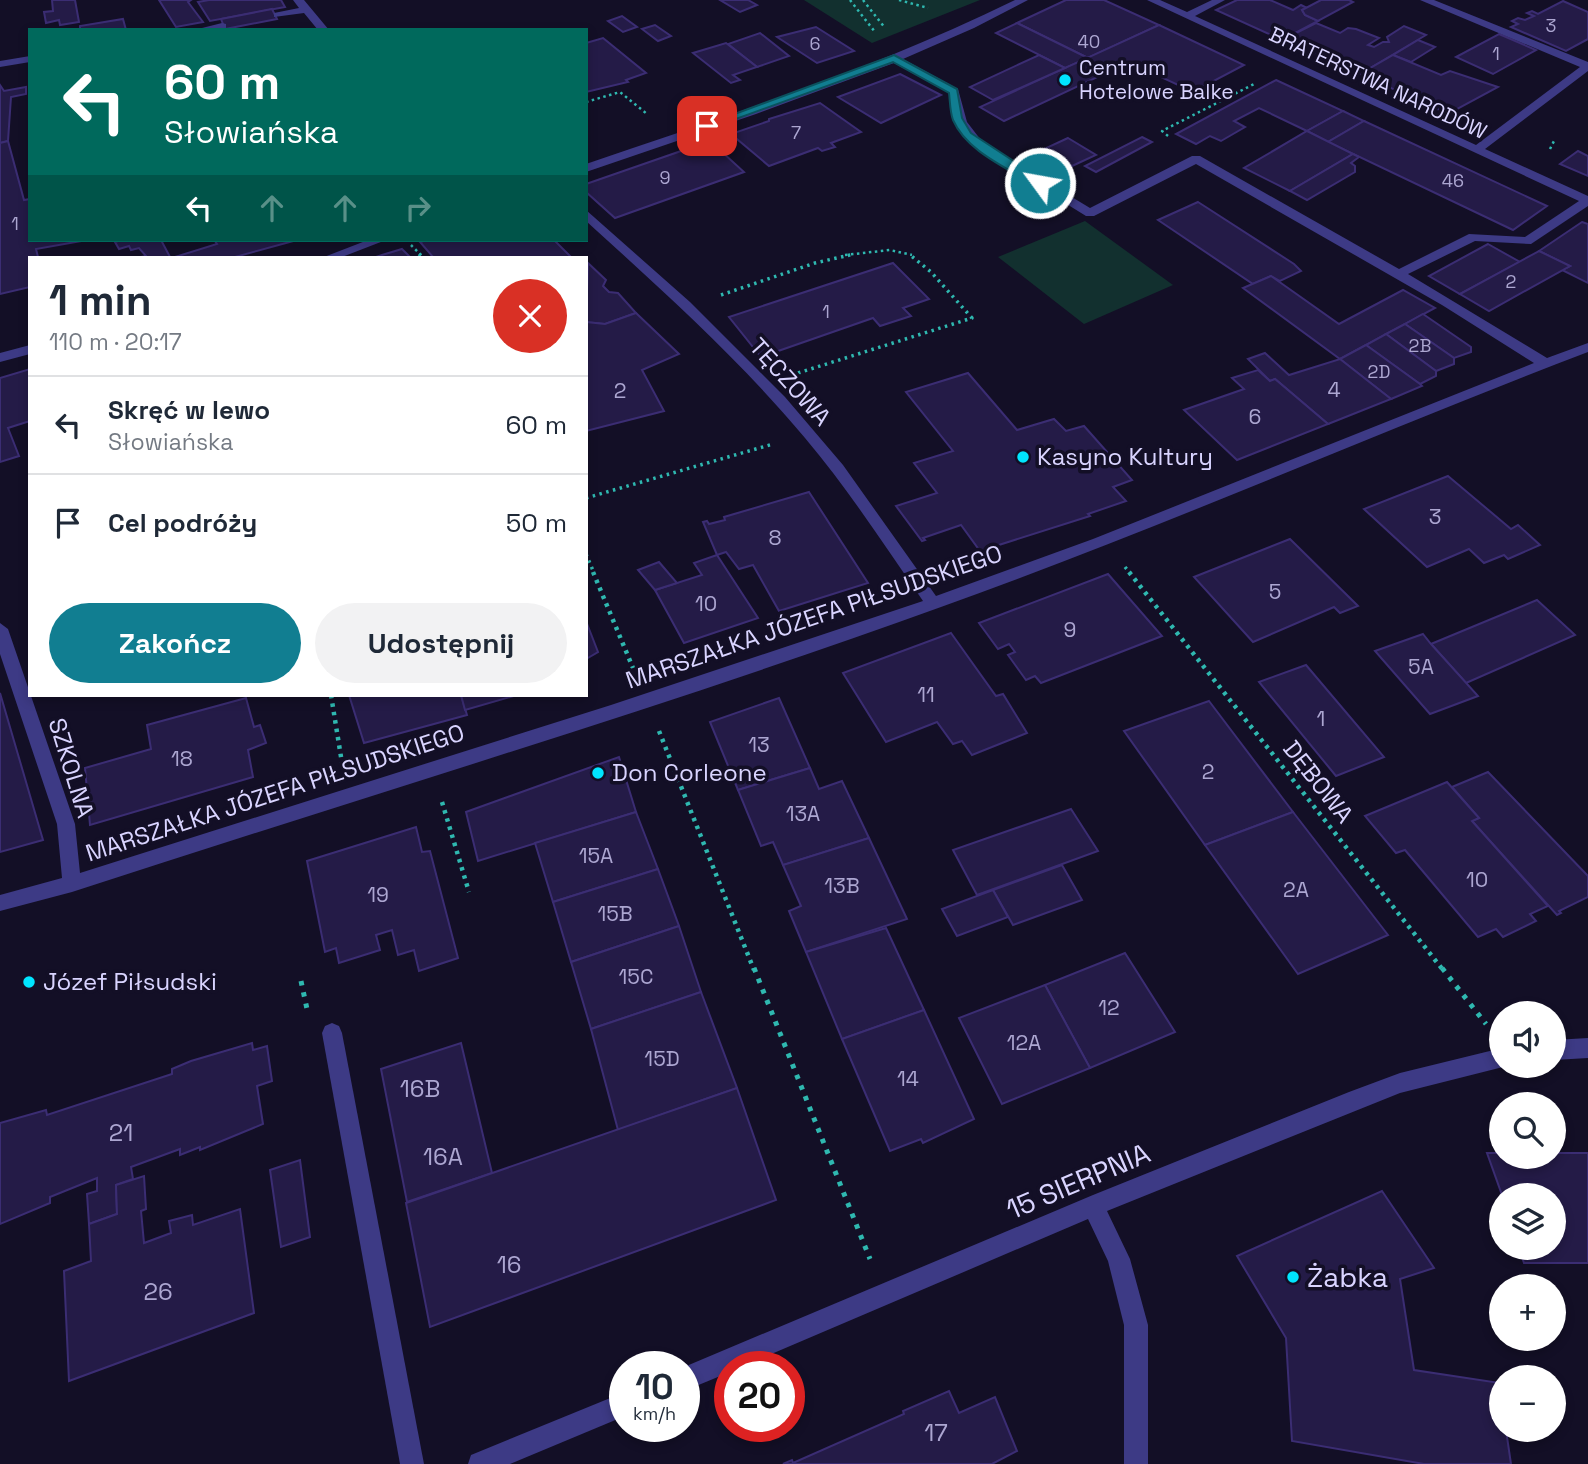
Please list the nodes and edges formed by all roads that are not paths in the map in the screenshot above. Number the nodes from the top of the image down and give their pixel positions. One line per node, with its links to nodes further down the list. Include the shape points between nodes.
1 (298, 0): 6 (street)
2 (1023, 0): 12 (street)
3 (1152, 0): 8 (street, BRATERSTWA NARODÓW)
4 (1220, 0): 8 (street)
5 (1424, 0): 15 (street)
6 (305, 10): 7 (street); 11 (street)
7 (278, 15)
8 (1187, 16): 16 (street, BRATERSTWA NARODÓW)
9 (222, 26): 10 (street)
10 (210, 28)
11 (322, 28)
12 (894, 58): 17 (street); 22 (street, via 954,91 957,118 980,146 1090,214 1196,159)
13 (28, 59): 14 (street)
14 (0, 64)
15 (1588, 66): 16 (street)
16 (1477, 150): 18 (street, BRATERSTWA NARODÓW)
17 (588, 167)
18 (1588, 201): 22 (street, via 1527,240 1473,237)
19 (588, 216): 27 (street, TĘCZOWA, via 764,383 837,468)
20 (374, 242): 21 (street)
21 (333, 256)
22 (1399, 274): 26 (street)
23 (1588, 347): 26 (street, MARSZAŁKA JÓZEFA PIŁSUDSKIEGO)
24 (28, 350): 25 (street)
25 (0, 358)
26 (1545, 363): 27 (street, MARSZAŁKA JÓZEFA PIŁSUDSKIEGO, via 1105,542)
27 (933, 604): 29 (street, MARSZAŁKA JÓZEFA PIŁSUDSKIEGO, via 647,701)
28 (0, 629): 29 (street, SZKOLNA, via 66,824)
29 (72, 884): 30 (street, MARSZAŁKA JÓZEFA PIŁSUDSKIEGO)
30 (0, 902)
31 (332, 1033): 38 (street)
32 (1588, 1048): 33 (street)
33 (1566, 1049)
34 (1489, 1061): 35 (street, 15 SIERPNIA, via 1400,1083)
35 (1093, 1206): 36 (street, 15 SIERPNIA); 40 (street, via 1119,1259 1136,1325)
36 (700, 1372)
37 (609, 1411): 39 (street)
38 (412, 1464)
39 (480, 1464)
40 (1136, 1464)

